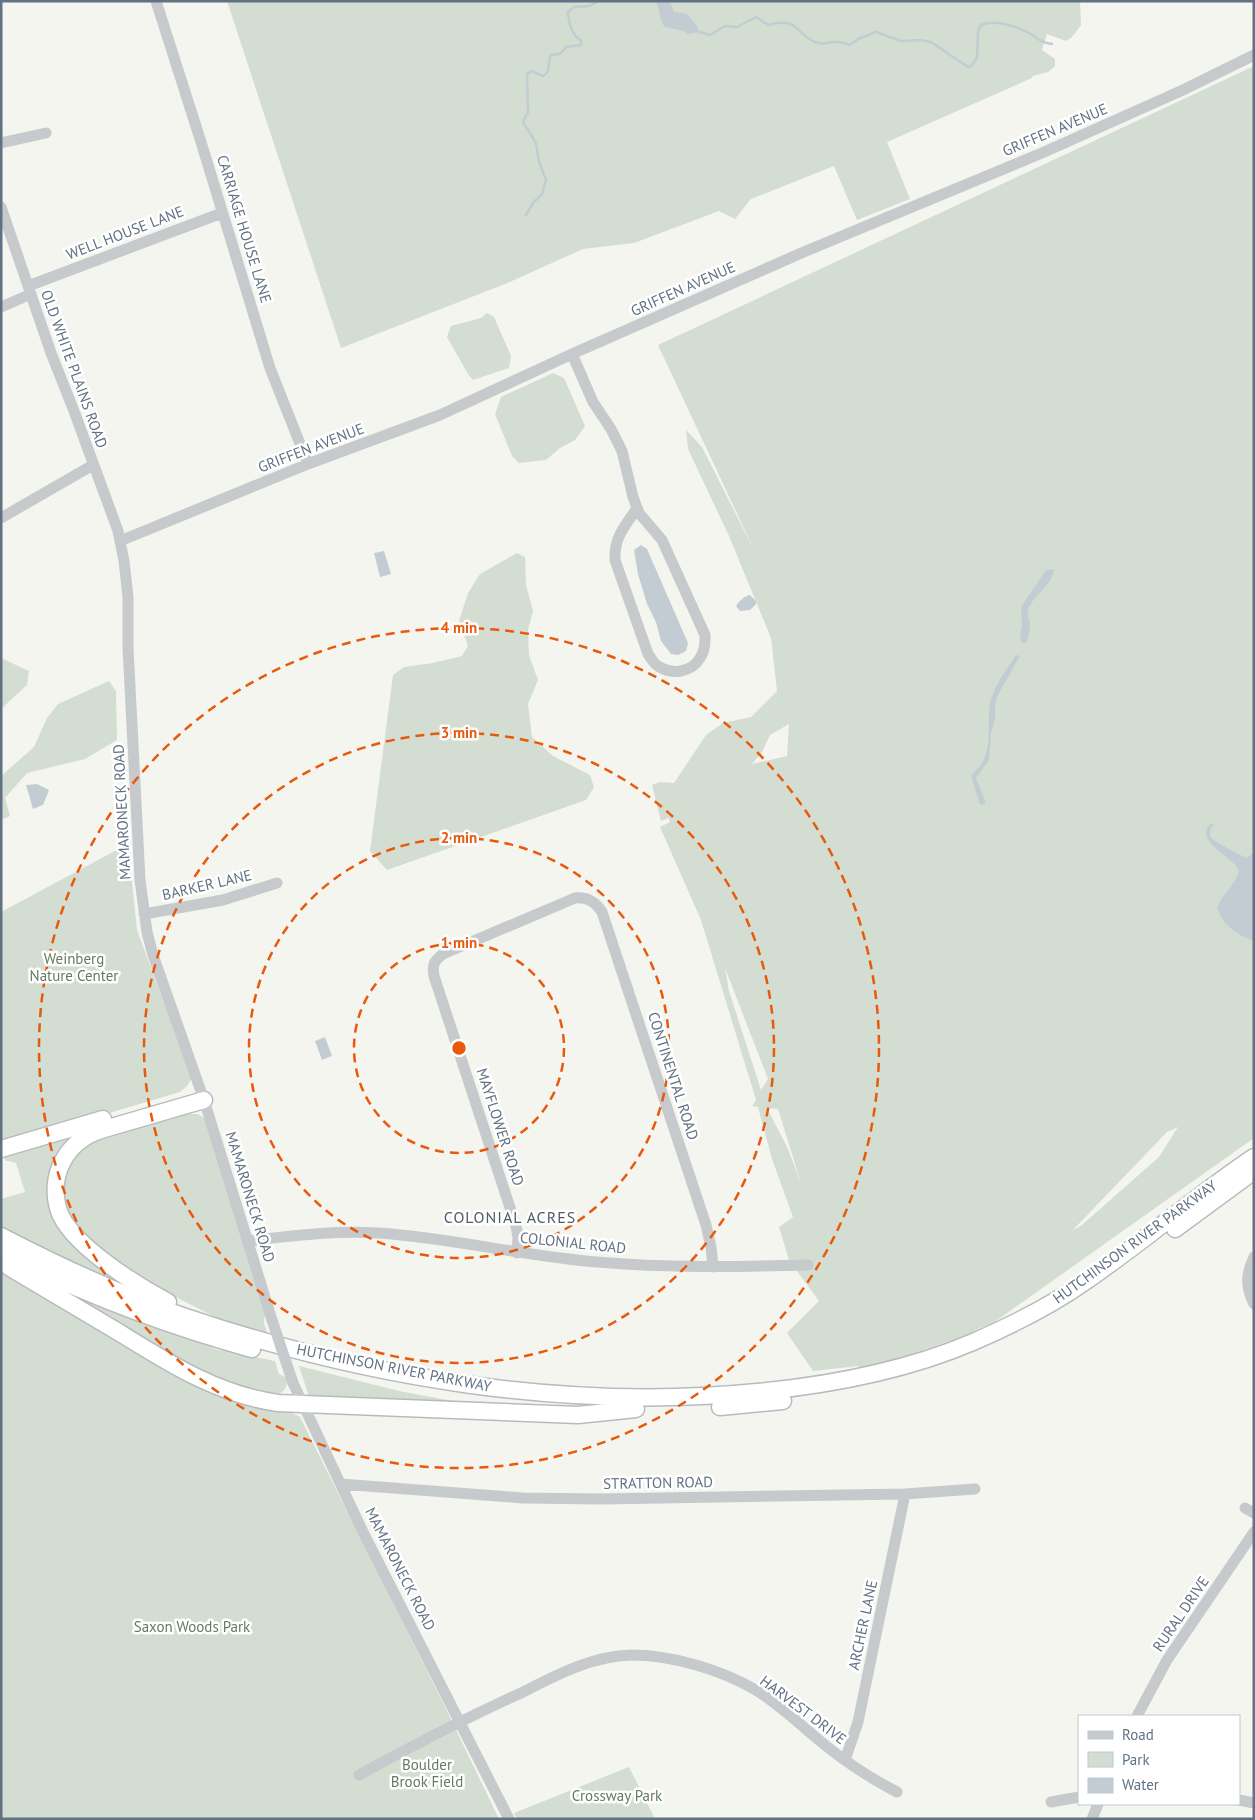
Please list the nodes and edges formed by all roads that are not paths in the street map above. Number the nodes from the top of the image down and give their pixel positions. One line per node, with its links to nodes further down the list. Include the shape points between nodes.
1 (156, 1): 6 (street, CARRIAGE HOUSE LANE)
2 (1254, 55): 9 (street, GRIFFEN AVENUE, via 1050,149 812,248)
3 (46, 133): 4 (street)
4 (1, 144)
5 (1, 207): 7 (street, OLD WHITE PLAINS ROAD)
6 (222, 213): 7 (street, WELL HOUSE LANE); 10 (street, CARRIAGE HOUSE LANE, via 270,368)
7 (32, 288): 8 (street, WELL HOUSE LANE); 11 (street, OLD WHITE PLAINS ROAD)
8 (1, 307)
9 (572, 354): 10 (street, GRIFFEN AVENUE, via 440,415); 12 (street, via 593,402 622,451)
10 (308, 464): 14 (street, GRIFFEN AVENUE)
11 (93, 465): 13 (street); 14 (street, OLD WHITE PLAINS ROAD)
12 (637, 508): 12 (street, via 662,540 705,635 700,659 681,672 656,666 648,654 615,560 617,538)
13 (1, 518)
14 (120, 540): 17 (street, MAMARONECK ROAD, via 128,597 137,833)
15 (277, 883): 17 (street, BARKER LANE, via 223,900)
16 (592, 900): 25 (street, MAYFLOWER ROAD, via 575,898 451,950 437,958 433,966 516,1226); 29 (street, CONTINENTAL ROAD, via 602,912 706,1225)
17 (144, 914): 18 (street, MAMARONECK ROAD, via 153,955)
18 (203, 1094): 19 (highway); 23 (street, MAMARONECK ROAD); 31 (highway, via 87,1135 63,1160 56,1194 64,1221 84,1244 135,1282)
19 (1, 1149)
20 (1254, 1157): 31 (highway, HUTCHINSON RIVER PARKWAY, via 1084,1283 1028,1316 925,1360 816,1386 689,1397 526,1392 368,1366)
21 (1254, 1171): 33 (highway, HUTCHINSON RIVER PARKWAY, via 1086,1294 1031,1327 972,1354 910,1376 815,1396 725,1406)
22 (1, 1236): 31 (highway, HUTCHINSON RIVER PARKWAY, via 122,1293)
23 (247, 1241): 25 (street, COLONIAL ROAD, via 330,1233 377,1233); 32 (street, MAMARONECK ROAD, bridge)
24 (1, 1252): 33 (highway, HUTCHINSON RIVER PARKWAY, via 79,1288 163,1321 301,1362 477,1397)
25 (516, 1253): 29 (street, COLONIAL ROAD, via 598,1262)
26 (1254, 1257): 30 (street, via 1246,1282)
27 (1, 1262): 32 (highway, via 208,1384 257,1400)
28 (808, 1265): 29 (street, COLONIAL ROAD)
29 (713, 1267)
30 (1254, 1304)
31 (219, 1328)
32 (301, 1403): 33 (highway, via 578,1415); 34 (street, MAMARONECK ROAD)
33 (636, 1409)
34 (341, 1484): 36 (street, STRATTON ROAD, via 523,1498); 39 (street, MAMARONECK ROAD)
35 (975, 1489): 36 (street, STRATTON ROAD)
36 (905, 1494): 40 (street, ARCHER LANE, via 858,1722)
37 (1254, 1532): 38 (street, RURAL DRIVE, via 1167,1660)
38 (1138, 1715)
39 (460, 1721): 40 (street, HARVEST DRIVE, via 593,1661 630,1655 692,1663 731,1677 774,1702); 41 (street, HARVEST DRIVE); 48 (street, MAMARONECK ROAD)
40 (846, 1760): 42 (street, HARVEST DRIVE)
41 (359, 1775)
42 (897, 1792)
43 (1078, 1797): 45 (street)
44 (1240, 1800): 46 (street)
45 (1051, 1802)
46 (1254, 1802)
47 (1098, 1805): 49 (street)
48 (509, 1819)
49 (1092, 1819)

